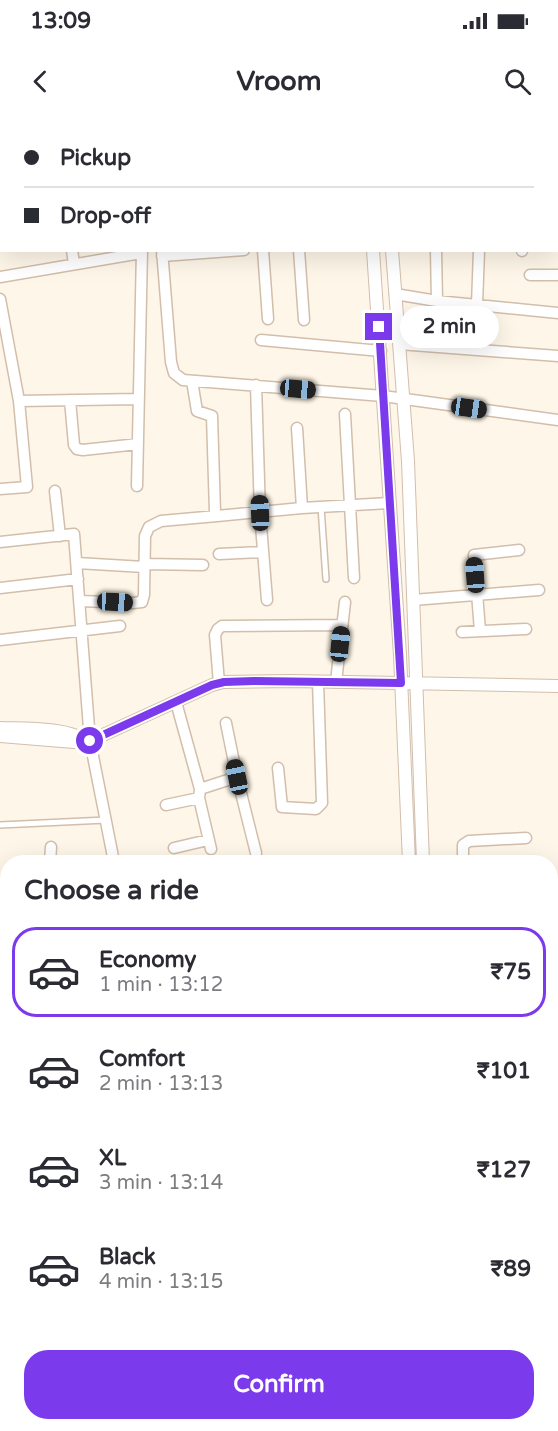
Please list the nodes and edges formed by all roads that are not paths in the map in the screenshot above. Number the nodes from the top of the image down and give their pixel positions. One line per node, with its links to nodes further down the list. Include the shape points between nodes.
1 (72, 252): 11 (street)
2 (141, 252): 11 (street); 29 (street)
3 (189, 252): 10 (street)
4 (263, 252): 20 (street)
5 (298, 252): 21 (street)
6 (373, 252): 24 (street)
7 (392, 252): 15 (street)
8 (436, 252): 17 (street)
9 (479, 252): 18 (street)
10 (162, 253): 26 (street, via 171,362 174,373)
11 (74, 264): 14 (street)
12 (530, 275): 13 (street)
13 (558, 275)
14 (0, 277)
15 (395, 294): 17 (street); 23 (street)
16 (0, 299): 32 (street)
17 (437, 301): 18 (street)
18 (477, 305): 19 (street)
19 (558, 314)
20 (268, 319)
21 (304, 320)
22 (261, 340): 24 (street)
23 (399, 344): 25 (street); 30 (street)
24 (381, 351): 28 (street)
25 (558, 356)
26 (192, 381): 27 (street); 45 (street, via 197,411 212,416)
27 (256, 385): 28 (street); 44 (street)
28 (383, 396): 30 (street); 40 (street)
29 (138, 399): 31 (street); 36 (street)
30 (402, 399): 34 (street); 62 (street)
31 (70, 400): 32 (street); 36 (street, via 77,449)
32 (19, 401): 38 (street, via 27,487)
33 (345, 414): 41 (street)
34 (558, 420)
35 (297, 428): 43 (street)
36 (138, 444): 37 (street)
37 (137, 486)
38 (0, 489)
39 (56, 491): 46 (street)
40 (389, 503): 41 (street); 74 (street)
41 (351, 504): 42 (street); 54 (street)
42 (321, 507): 43 (street); 56 (lane)
43 (302, 508): 44 (street)
44 (260, 513): 45 (street); 49 (street)
45 (217, 516): 52 (street, via 154,523 145,536)
46 (60, 536): 47 (street); 51 (street, via 74,534)
47 (0, 542)
48 (519, 550): 59 (street, via 474,555)
49 (263, 552): 50 (street); 61 (street)
50 (219, 554)
51 (76, 563): 52 (street); 55 (street)
52 (145, 565): 53 (street); 60 (street, via 141,602)
53 (203, 565)
54 (354, 578)
55 (78, 579): 57 (street); 60 (street)
56 (326, 579)
57 (0, 588)
58 (539, 590): 59 (street)
59 (477, 596): 62 (street); 68 (street)
60 (80, 600): 67 (street)
61 (267, 600)
62 (413, 600): 75 (street)
63 (345, 602): 64 (street)
64 (342, 625): 72 (street); 73 (street, via 222,626 215,636)
65 (120, 626): 67 (street)
66 (526, 629): 68 (street)
67 (82, 630): 70 (street); 81 (street)
68 (480, 631): 69 (street)
69 (462, 632)
70 (0, 640)
71 (318, 682): 72 (street); 73 (street); 82 (street, via 320,807 282,807)
72 (336, 682): 74 (street)
73 (219, 683): 77 (street)
74 (401, 683): 75 (street); 94 (street)
75 (415, 683): 76 (street); 95 (street)
76 (558, 686)
77 (176, 702): 81 (street); 84 (street)
78 (226, 723): 83 (street)
79 (0, 728): 81 (street, via 63,732)
80 (0, 736): 81 (street)
81 (89, 741): 86 (street)
82 (278, 768)
83 (237, 777): 84 (street); 91 (street)
84 (199, 794): 85 (street); 90 (street, via 210,844)
85 (166, 805)
86 (106, 820): 87 (lane); 93 (street)
87 (0, 825)
88 (526, 838): 96 (street, via 469,841)
89 (51, 847): 92 (street)
90 (174, 848)
91 (256, 853)
92 (50, 855)
93 (113, 855)
94 (409, 855)
95 (423, 855)
96 (462, 855)

